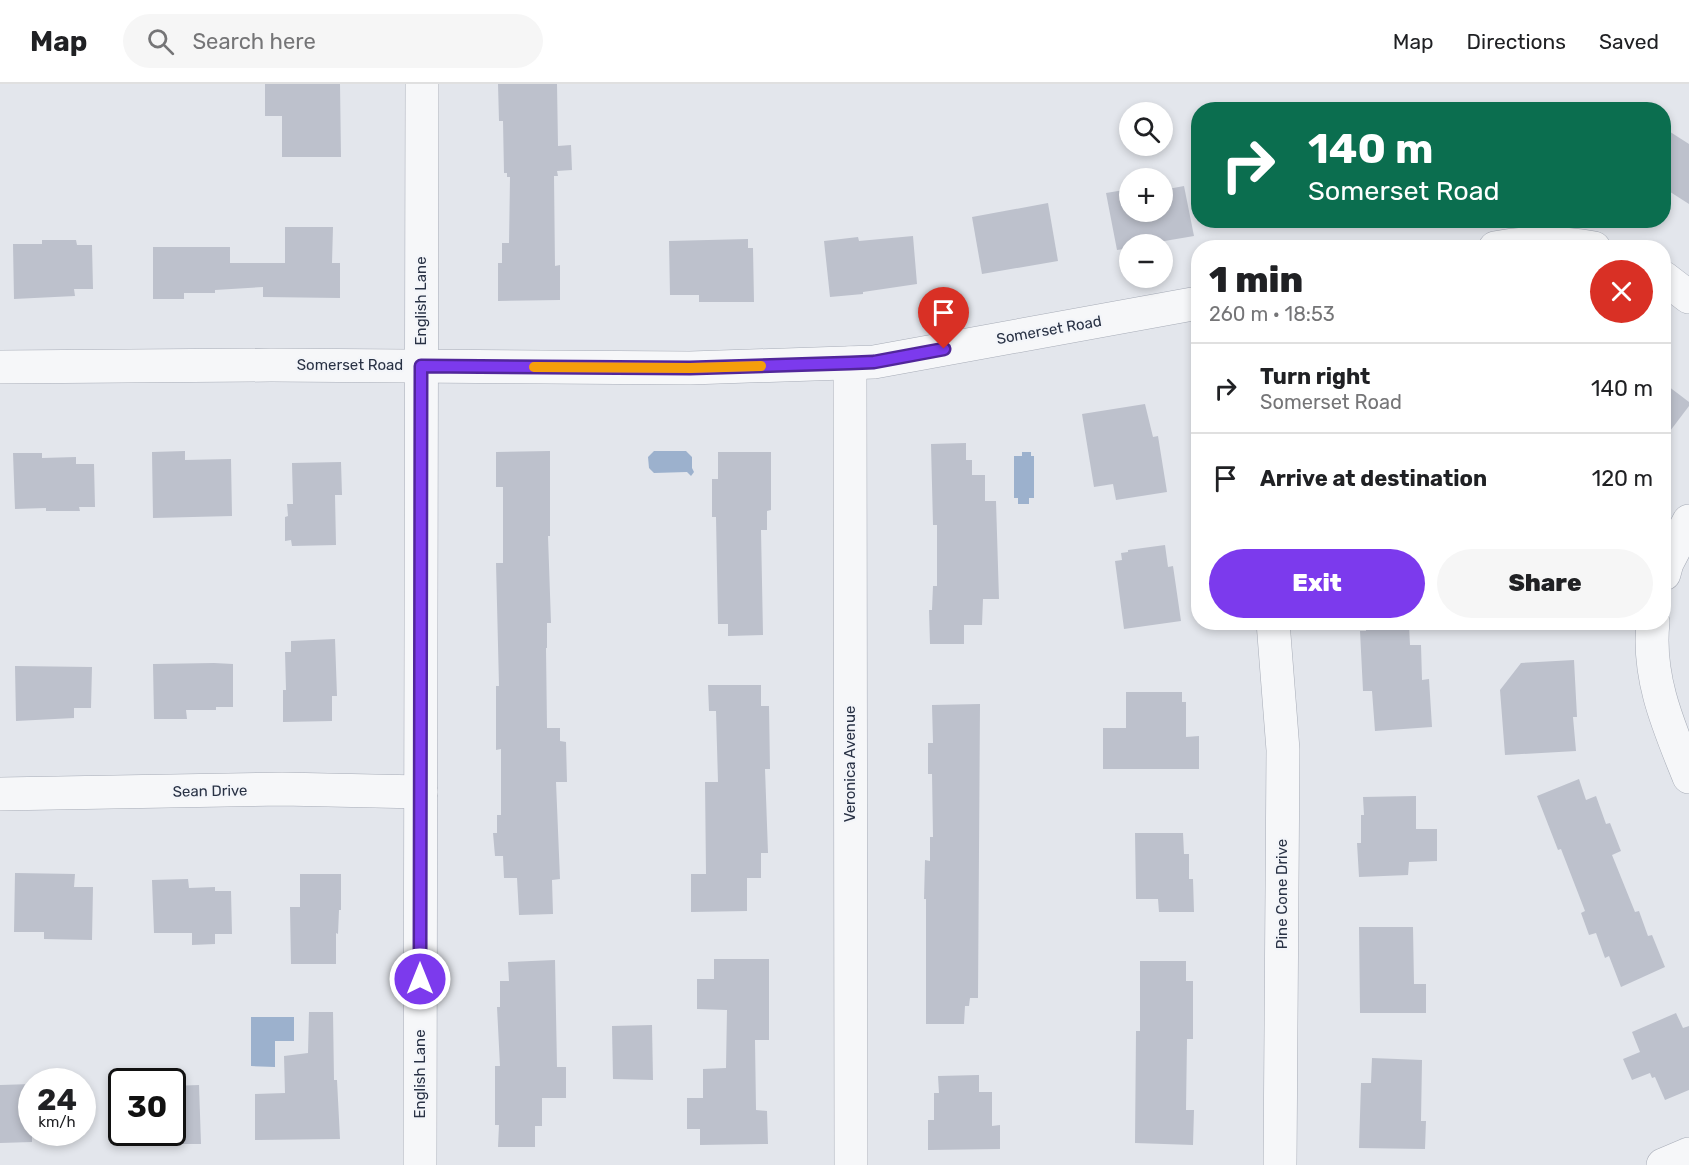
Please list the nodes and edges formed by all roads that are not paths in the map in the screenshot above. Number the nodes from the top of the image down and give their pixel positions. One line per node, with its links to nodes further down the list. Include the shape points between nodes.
1 (422, 84): 6 (street, English Lane)
2 (1671, 283): 3 (street)
3 (1689, 297)
4 (1191, 304): 5 (street, Somerset Road, via 874,362)
5 (850, 363): 6 (street, Somerset Road, via 690,368); 17 (street, Veronica Avenue)
6 (421, 366): 7 (street, Somerset Road); 13 (street, English Lane)
7 (0, 367)
8 (1689, 521): 9 (street)
9 (1671, 555)
10 (1274, 630): 18 (street, Pine Cone Drive, via 1283,750)
11 (1652, 630): 12 (street, via 1655,681)
12 (1689, 777)
13 (420, 792): 14 (street, Sean Drive, via 282,789); 16 (street, English Lane)
14 (0, 794)
15 (1689, 1154): 19 (street)
16 (420, 1165)
17 (851, 1165)
18 (1280, 1165)
19 (1663, 1165)

